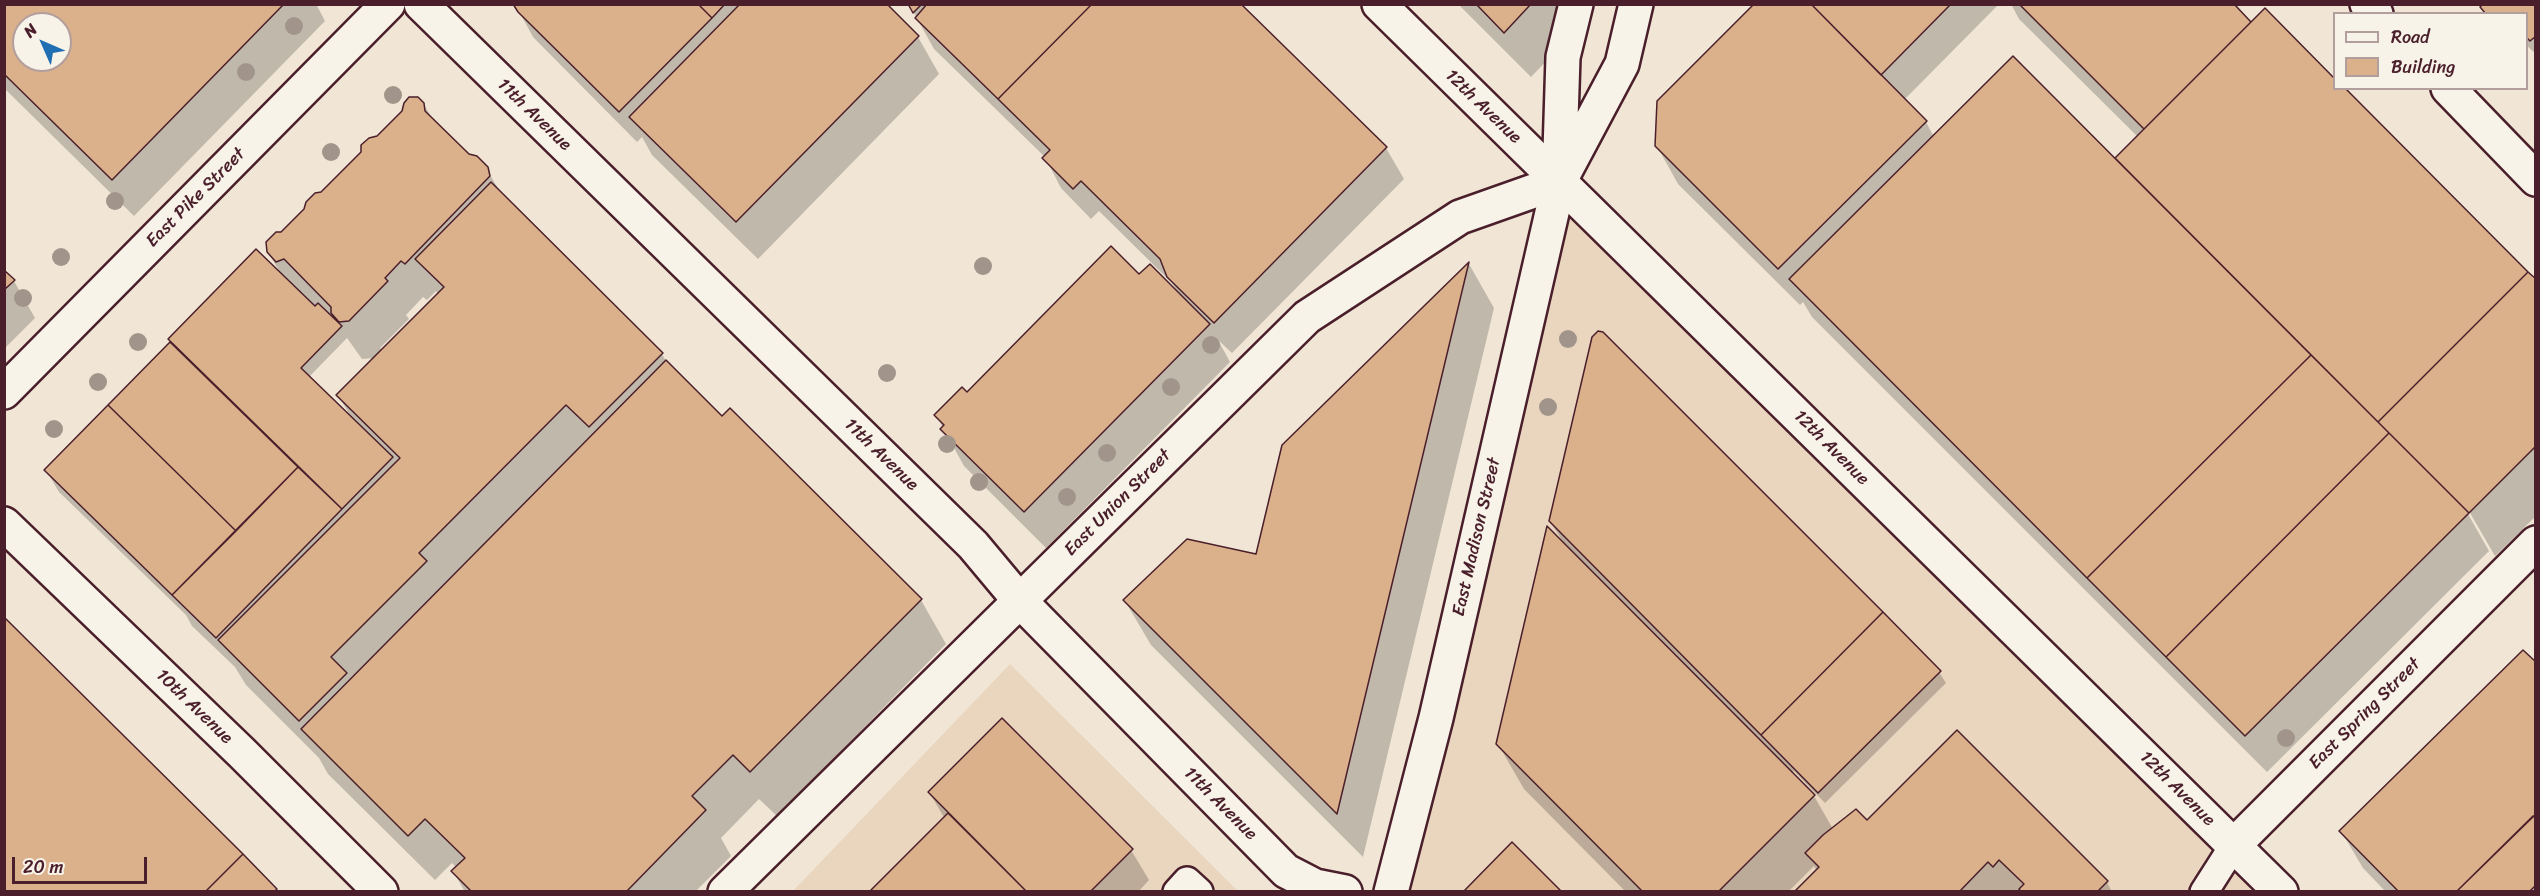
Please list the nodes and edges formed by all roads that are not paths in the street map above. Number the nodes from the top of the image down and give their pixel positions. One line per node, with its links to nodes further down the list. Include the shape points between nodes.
1 (388, 4): 9 (street, East Pike Street)
2 (421, 4): 12 (street, 11th Avenue, via 973,545)
3 (1379, 4): 8 (street, 12th Avenue)
4 (1576, 4): 8 (street, East Madison Street, via 1563,57)
5 (1636, 4): 8 (street, East Madison Street, via 1622,64)
6 (2450, 90): 7 (street)
7 (2535, 179)
8 (1559, 182): 12 (street, East Union Street, via 1460,217 1307,316); 13 (street, 12th Avenue); 20 (street, East Madison Street, via 1436,718)
9 (4, 392)
10 (4, 524): 15 (street, 10th Avenue)
11 (2535, 543): 13 (street, East Spring Street)
12 (1019, 600): 14 (street, 11th Avenue); 16 (street, East Union Street)
13 (2234, 845): 21 (lane, East Spring Street); 22 (street, 12th Avenue)
14 (1288, 884): 19 (street, 11th Avenue)
15 (381, 891)
16 (725, 891)
17 (1177, 891): 18 (lane, via 1187,881)
18 (1199, 891)
19 (1345, 891)
20 (1391, 891)
21 (2204, 891)
22 (2281, 891)

